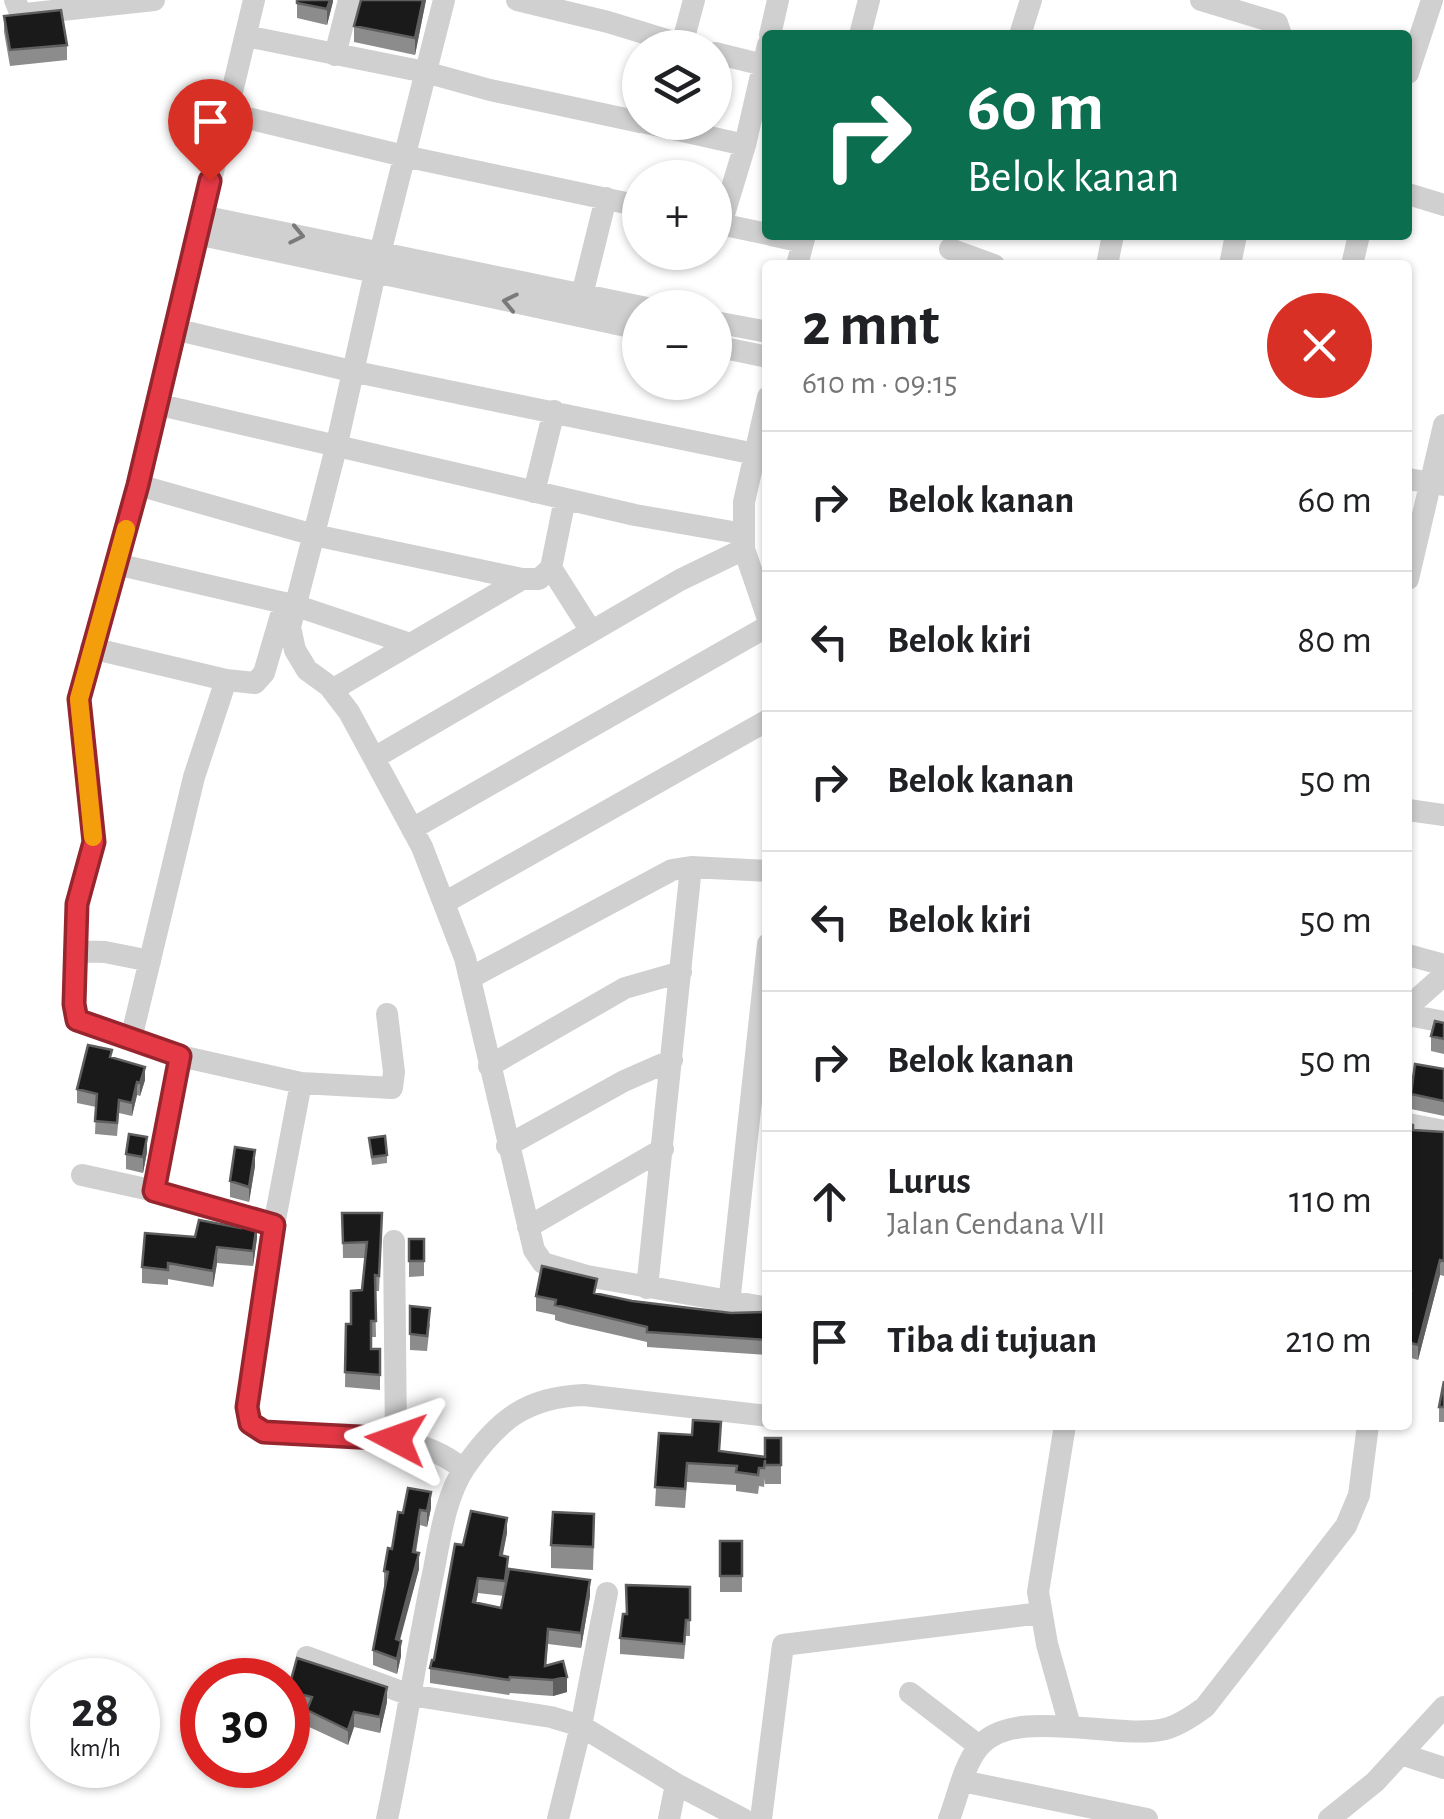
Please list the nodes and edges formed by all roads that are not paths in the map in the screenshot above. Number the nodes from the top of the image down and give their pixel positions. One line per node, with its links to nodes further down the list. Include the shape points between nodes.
1 (154, 0): 12 (street, via 25,14)
2 (254, 0): 20 (street)
3 (349, 0): 23 (street)
4 (444, 0): 25 (street)
5 (694, 0): 15 (street)
6 (778, 0): 16 (street)
7 (868, 0): 17 (street)
8 (1031, 0): 18 (street)
9 (1201, 0): 19 (street, via 1277,23)
10 (1432, 0): 24 (street)
11 (524, 1): 13 (street)
12 (16, 3)
13 (610, 11): 14 (street)
14 (652, 30)
15 (690, 30)
16 (774, 30)
17 (861, 30)
18 (1022, 30)
19 (1280, 30)
20 (246, 36): 23 (street); 27 (street)
21 (762, 44): 22 (street)
22 (732, 50)
23 (336, 55): 25 (street)
24 (1412, 61)
25 (425, 72): 28 (street); 31 (street)
26 (762, 82): 30 (street)
27 (227, 112): 31 (street); 37 (street)
28 (622, 118)
29 (723, 140): 30 (street)
30 (746, 145): 32 (street)
31 (404, 156): 34 (street); 42 (street)
32 (732, 184)
33 (1412, 195): 36 (street)
34 (606, 198): 35 (street); 43 (street)
35 (622, 202)
36 (1444, 205)
37 (200, 225): 42 (street); 47 (street)
38 (732, 226): 39 (street)
39 (762, 233)
40 (950, 250): 41 (street)
41 (979, 260)
42 (378, 263): 43 (street); 51 (street)
43 (580, 305): 44 (street); 45 (street)
44 (622, 307)
45 (622, 322)
46 (732, 325): 48 (street)
47 (174, 329): 51 (street); 52 (street)
48 (762, 331)
49 (732, 350): 50 (street)
50 (762, 356)
51 (351, 371): 53 (street); 56 (street)
52 (156, 404): 56 (street); 59 (street)
53 (554, 410): 57 (street); 60 (street)
54 (762, 423): 57 (street)
55 (1444, 424): 58 (street)
56 (336, 448): 60 (street); 62 (street)
57 (755, 454): 63 (street)
58 (1427, 482): 64 (street)
59 (138, 485): 62 (street); 65 (street)
60 (534, 492): 61 (street)
61 (565, 499): 63 (street); 66 (street)
62 (314, 536): 67 (street); 69 (street)
63 (744, 541): 68 (street); 71 (street)
64 (1412, 559)
65 (116, 564): 69 (street); 73 (street)
66 (551, 568): 67 (street, via 539,579); 71 (street)
67 (522, 579): 72 (street)
68 (762, 602)
69 (291, 604): 72 (street); 74 (street, via 256,683); 75 (street, via 295,650)
70 (762, 626): 80 (street)
71 (591, 631): 77 (street)
72 (410, 644): 75 (street)
73 (92, 648): 74 (street); 84 (street, via 79,699 94,842 77,904)
74 (226, 680): 86 (street, via 194,777)
75 (332, 690): 77 (street)
76 (762, 723): 83 (street)
77 (374, 758): 80 (street)
78 (1412, 811): 79 (street)
79 (1444, 815)
80 (412, 829): 83 (street)
81 (691, 867): 82 (street); 88 (street); 90 (street, via 672,870)
82 (762, 871)
83 (444, 903): 90 (street)
84 (75, 951): 86 (street); 95 (street, via 77,1020)
85 (1412, 956): 87 (street)
86 (150, 961): 95 (street)
87 (1444, 965)
88 (681, 972): 97 (street); 99 (street, via 625,988)
89 (1444, 975): 91 (street)
90 (470, 978): 99 (street)
91 (1412, 1007)
92 (1412, 1012): 94 (street)
93 (387, 1014): 100 (street, via 392,1088)
94 (1444, 1022)
95 (131, 1039): 96 (street)
96 (180, 1056): 100 (street); 106 (street)
97 (672, 1060): 103 (street); 104 (street)
98 (761, 1064): 111 (street)
99 (489, 1066): 103 (street)
100 (301, 1084): 107 (street)
101 (1412, 1125): 102 (street)
102 (1444, 1131)
103 (507, 1146): 108 (street)
104 (663, 1148): 108 (street); 110 (street)
105 (82, 1175): 106 (street)
106 (154, 1191): 107 (street)
107 (274, 1225): 116 (street, via 250,1423 264,1432)
108 (528, 1227): 110 (street, via 543,1262)
109 (394, 1241): 116 (street)
110 (647, 1288): 111 (street)
111 (729, 1304): 112 (street)
112 (762, 1307)
113 (762, 1415): 117 (street, via 556,1396 507,1418)
114 (1064, 1430): 119 (street, via 1038,1592)
115 (1367, 1430): 125 (street, via 1359,1495 1346,1526 1205,1707 1164,1729)
116 (396, 1439): 117 (street, via 442,1452)
117 (463, 1469): 122 (street, via 444,1521)
118 (607, 1593): 124 (street)
119 (1041, 1613): 125 (street); 136 (street, via 784,1645)
120 (307, 1657): 122 (street)
121 (910, 1692): 126 (street)
122 (410, 1695): 124 (street); 132 (street)
123 (1444, 1707): 127 (street)
124 (581, 1726): 130 (street); 133 (street)
125 (1070, 1726): 126 (street, via 1011,1730)
126 (979, 1746): 129 (street)
127 (1401, 1754): 128 (street); 139 (street)
128 (1444, 1768)
129 (962, 1781): 131 (street); 137 (street)
130 (676, 1784): 134 (street); 135 (street)
131 (1084, 1812): 138 (street)
132 (387, 1819)
133 (558, 1819)
134 (669, 1819)
135 (742, 1819)
136 (761, 1819)
137 (949, 1819)
138 (1148, 1819)
139 (1329, 1819)

